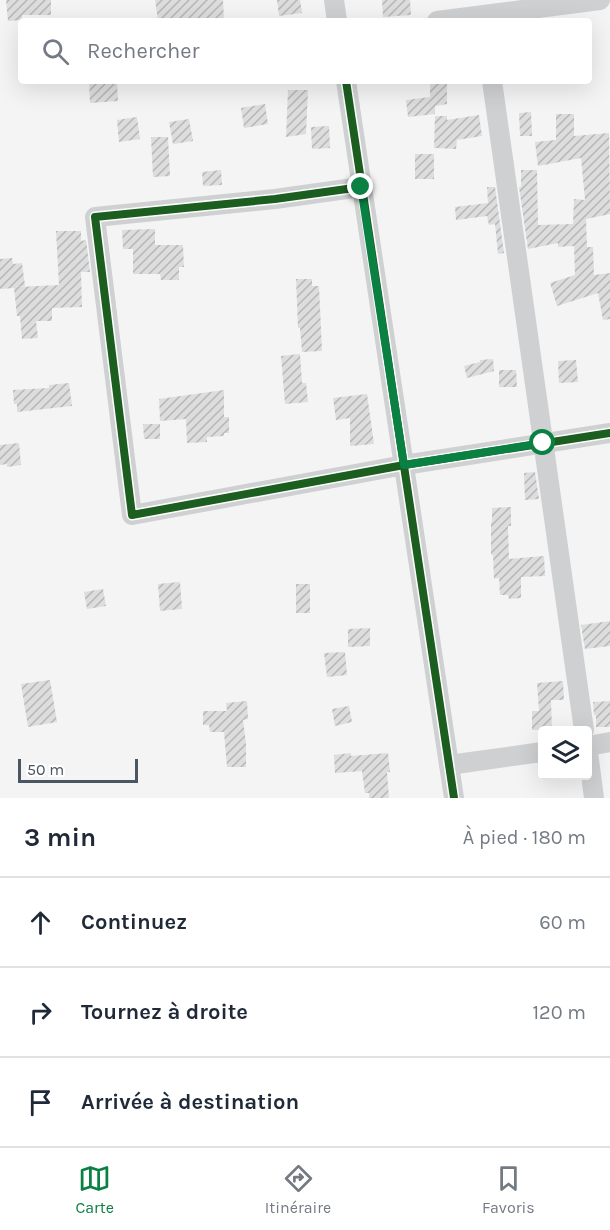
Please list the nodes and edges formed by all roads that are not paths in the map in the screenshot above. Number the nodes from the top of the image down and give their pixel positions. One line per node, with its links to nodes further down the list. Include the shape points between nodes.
1 (334, 0): 4 (street)
2 (600, 0): 3 (street)
3 (482, 12): 5 (street)
4 (337, 18)
5 (452, 18)
6 (346, 84): 8 (street)
7 (492, 84): 10 (street)
8 (361, 187): 11 (street); 11 (street, via 95,217 132,516)
9 (610, 433): 10 (street)
10 (543, 443): 11 (street); 12 (street)
11 (404, 465): 16 (street)
12 (583, 726)
13 (610, 742): 14 (street)
14 (592, 745)
15 (538, 753): 16 (street)
16 (449, 765): 18 (street)
17 (592, 780): 19 (street)
18 (454, 798)
19 (594, 798)

